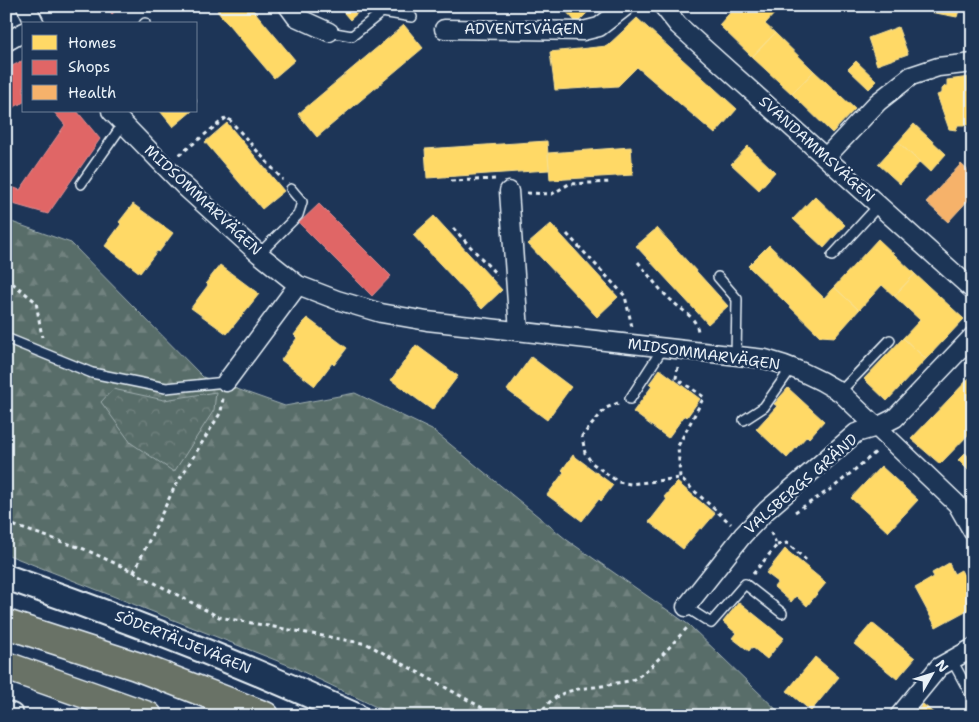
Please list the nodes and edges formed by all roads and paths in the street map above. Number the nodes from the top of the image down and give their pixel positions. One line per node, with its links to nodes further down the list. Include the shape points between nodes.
1 (26, 6): 6 (street)
2 (288, 6): 8 (street, via 296,17)
3 (626, 6): 7 (street, ADVENTSVÄGEN, via 599,27 583,31)
4 (663, 6): 13 (street, SVANDAMMSVÄGEN, via 678,25)
5 (412, 17): 8 (lane, via 382,12 352,36)
6 (34, 22)
7 (444, 29)
8 (329, 32)
9 (22, 33): 10 (street)
10 (6, 42)
11 (972, 59): 13 (street, via 911,76 878,102)
12 (117, 117): 14 (street, MIDSOMMARVÄGEN); 17 (lane)
13 (826, 157): 21 (street, SVANDAMMSVÄGEN)
14 (165, 166): 18 (path, via 227,117); 24 (street, MIDSOMMARVÄGEN)
15 (451, 181): 19 (path, via 501,178)
16 (611, 182): 20 (path, via 569,184 552,194)
17 (81, 184)
18 (291, 189): 24 (lane, via 302,202 298,216)
19 (509, 191): 32 (street)
20 (535, 193)
21 (879, 205): 25 (lane); 31 (street, SVANDAMMSVÄGEN)
22 (453, 228): 27 (path)
23 (567, 234): 36 (path, via 625,296)
24 (259, 254): 30 (street, MIDSOMMARVÄGEN)
25 (832, 256)
26 (638, 262): 37 (path, via 672,302 686,311 698,329)
27 (498, 276)
28 (718, 277): 39 (lane, via 737,299)
29 (6, 278): 38 (path, via 36,302)
30 (298, 285): 32 (street, MIDSOMMARVÄGEN, via 381,313); 41 (street)
31 (973, 290)
32 (518, 331): 36 (street, MIDSOMMARVÄGEN)
33 (973, 336): 45 (street, VALSBERGS GRÄND, via 895,418)
34 (6, 338): 38 (lane)
35 (890, 340): 42 (lane)
36 (634, 344): 37 (street, MIDSOMMARVÄGEN)
37 (680, 349): 39 (street, MIDSOMMARVÄGEN); 43 (lane); 47 (path, via 676,378 704,397 678,446)
38 (45, 354): 41 (lane, via 92,373 166,388)
39 (736, 356): 40 (street, MIDSOMMARVÄGEN, via 765,359)
40 (792, 367): 42 (street, MIDSOMMARVÄGEN); 44 (lane, via 764,407)
41 (226, 382): 55 (path, via 221,412 174,488)
42 (840, 392): 45 (street, MIDSOMMARVÄGEN)
43 (630, 399): 47 (path, via 606,408 582,436 585,453 592,463 618,482 631,484)
44 (744, 420)
45 (877, 427): 51 (street, MIDSOMMARVÄGEN, via 957,504); 58 (street, VALSBERGS GRÄND, via 856,433 762,514)
46 (877, 452): 49 (path, via 834,487)
47 (680, 478): 48 (path)
48 (717, 511)
49 (793, 513)
50 (6, 523): 55 (path, via 84,549)
51 (973, 532)
52 (771, 533): 53 (path)
53 (777, 545): 54 (path, via 787,544); 57 (path)
54 (806, 560)
55 (134, 572): 70 (path, via 220,618 367,644)
56 (6, 577): 69 (main road, SÖDERTÄLJEVÄGEN, via 147,627)
57 (745, 584): 58 (lane, via 711,623); 59 (lane)
58 (686, 607): 71 (path, via 688,627 632,680 576,688 557,696)
59 (782, 613)
60 (6, 624): 68 (highway, via 136,666)
61 (973, 648): 62 (street)
62 (952, 660): 64 (lane); 72 (street, via 939,667)
63 (6, 666): 67 (highway)
64 (973, 699)
65 (6, 714): 66 (main road)
66 (11, 716)
67 (148, 716)
68 (265, 716)
69 (356, 716)
70 (497, 716)
71 (538, 716)
72 (899, 716)

